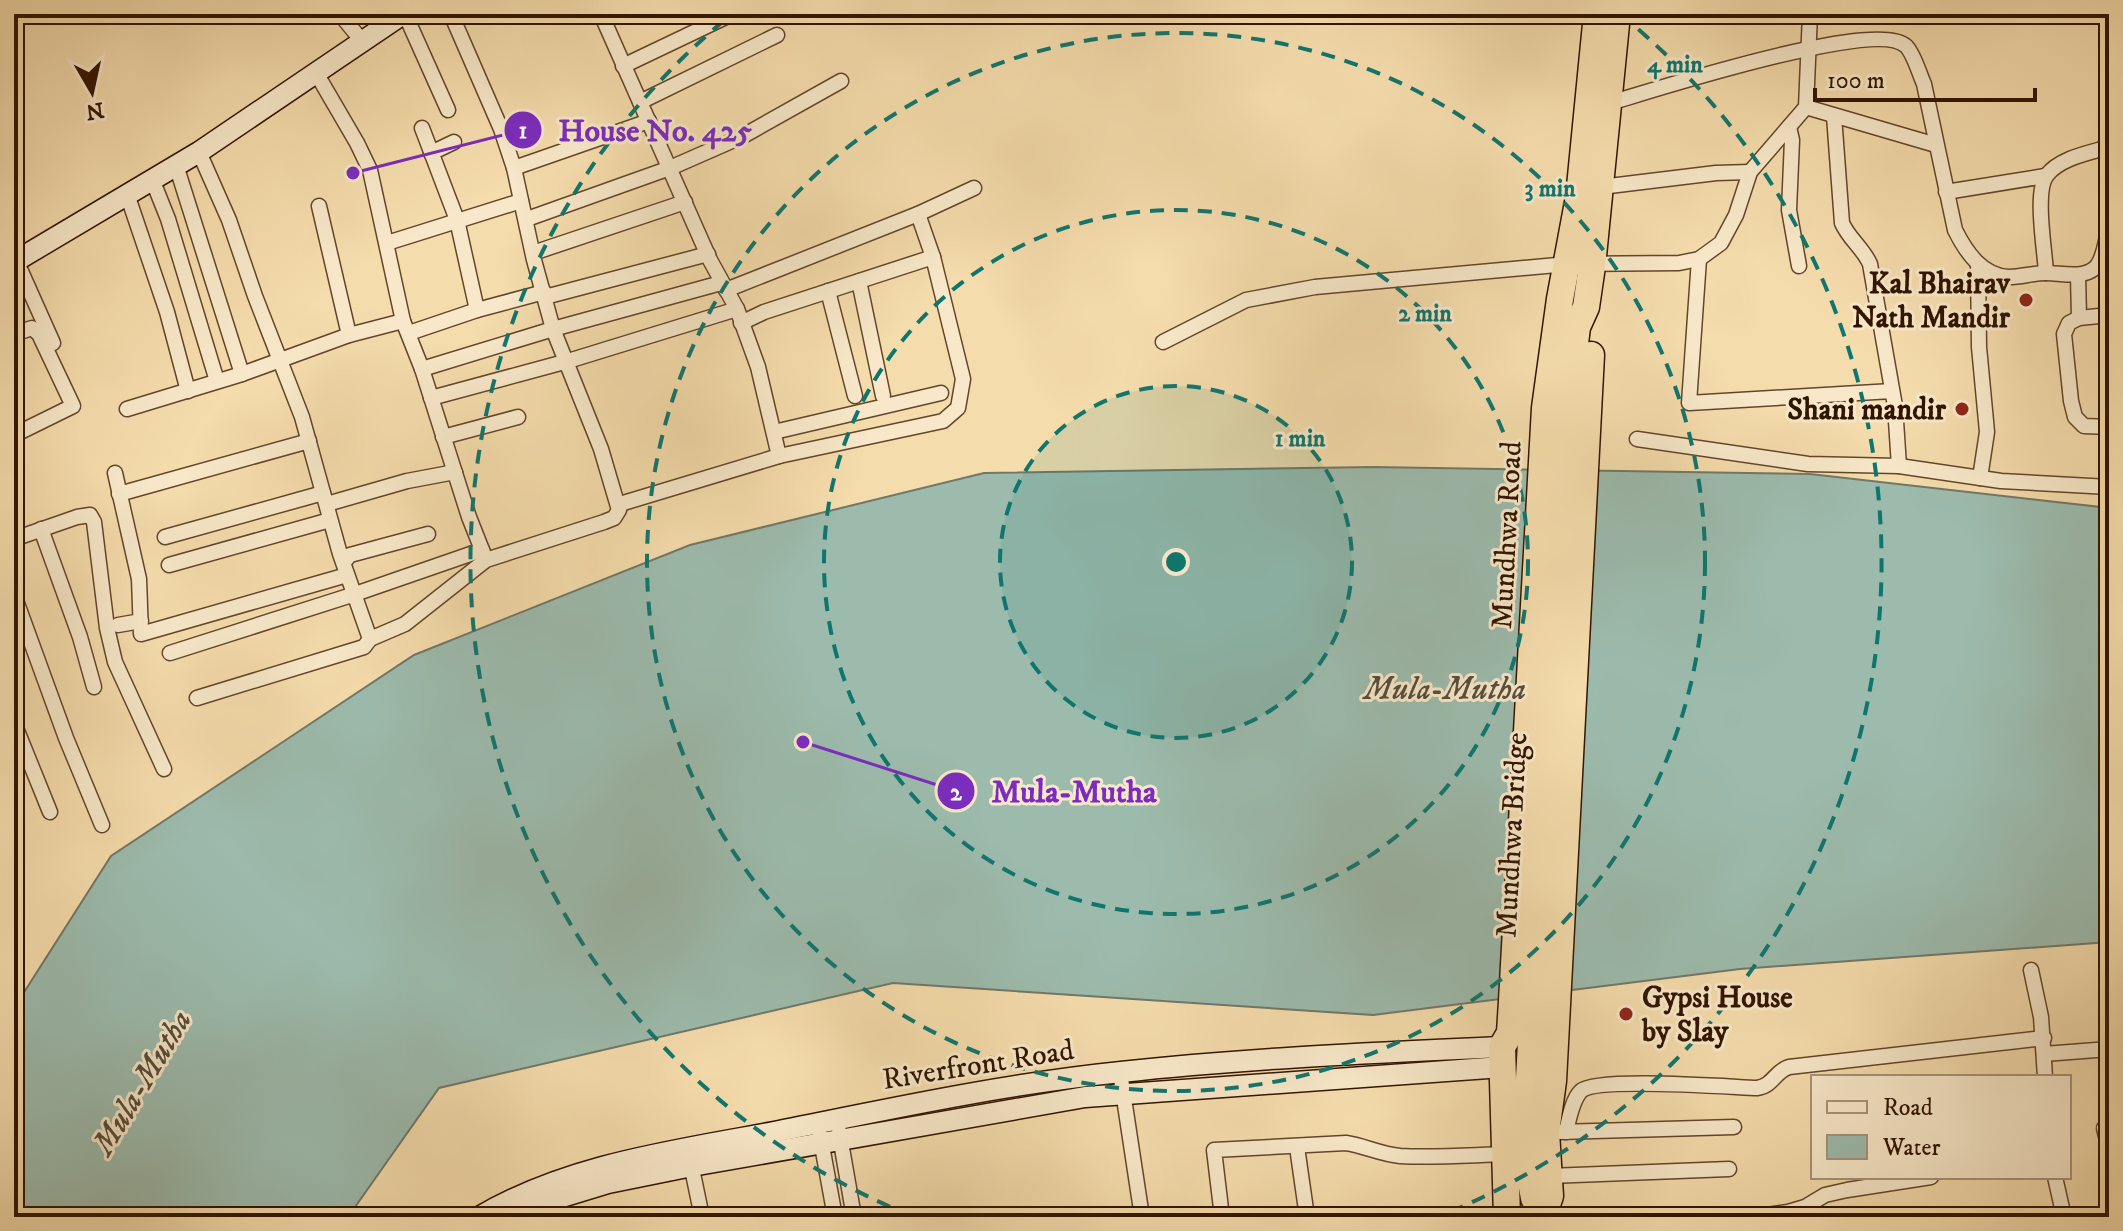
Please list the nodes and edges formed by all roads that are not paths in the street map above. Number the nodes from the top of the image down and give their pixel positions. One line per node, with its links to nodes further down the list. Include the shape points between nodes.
1 (340, 14): 10 (street)
2 (404, 14): 10 (street); 18 (street)
3 (451, 14): 29 (street)
4 (601, 14): 12 (street)
5 (732, 14): 12 (street)
6 (1597, 14): 52 (highway, via 1579,197)
7 (1617, 14): 16 (highway)
8 (1810, 14): 11 (street)
9 (777, 35): 15 (street)
10 (362, 41): 13 (street)
11 (1810, 48): 16 (street); 17 (street); 24 (street, via 1868,38 1905,45 1924,84)
12 (623, 66): 15 (street)
13 (315, 71): 26 (street); 45 (street, via 370,170)
14 (841, 81): 30 (street, via 743,136)
15 (640, 102): 20 (street)
16 (1610, 103): 34 (highway)
17 (1806, 107): 19 (street); 21 (street)
18 (448, 110)
19 (1834, 116): 24 (street); 76 (street, via 1842,223 1870,264)
20 (649, 121): 29 (street); 30 (street)
21 (1789, 127): 31 (street); 53 (street, via 1789,210)
22 (422, 128): 27 (street)
23 (454, 142): 27 (street)
24 (1936, 145): 36 (street)
25 (2109, 147): 32 (street, via 2057,165)
26 (199, 152): 28 (street); 70 (street)
27 (431, 153): 43 (street)
28 (176, 165): 33 (street); 73 (street)
29 (514, 168): 38 (street)
30 (670, 168): 39 (street); 42 (street)
31 (1750, 172): 34 (street); 50 (street, via 1721,243)
32 (2045, 176): 36 (street); 54 (street, via 2041,193)
33 (152, 179): 37 (street); 74 (street)
34 (1601, 187): 52 (highway)
35 (974, 188): 41 (street)
36 (1946, 192): 51 (street, via 1963,248)
37 (127, 194): 48 (street); 75 (street)
38 (521, 201): 42 (street); 43 (street)
39 (685, 202): 46 (street); 47 (street)
40 (319, 206): 67 (street)
41 (918, 214): 49 (street); 57 (street)
42 (527, 219): 46 (street)
43 (457, 220): 45 (street); 60 (street)
44 (2109, 227): 55 (street, via 2094,269)
45 (387, 243): 64 (street)
46 (533, 253): 59 (street)
47 (708, 254): 57 (street); 59 (street)
48 (15, 255): 69 (street)
49 (933, 257): 56 (street); 90 (street, via 963,379 958,408 943,421)
50 (1699, 259): 52 (street); 76 (street, via 1689,403)
51 (1978, 264): 54 (street, via 2010,277); 94 (street, via 1987,432)
52 (1580, 265): 68 (street, via 1315,287 1246,300); 82 (highway, Mundhwa Road, via 1586,307); 82 (highway, via 1560,299)
53 (1799, 266)
54 (2046, 273): 55 (street)
55 (2078, 275): 63 (street)
56 (859, 281): 58 (street); 79 (street)
57 (724, 286): 62 (street); 65 (street)
58 (828, 291): 62 (street); 78 (street)
59 (544, 295): 60 (street); 65 (street)
60 (477, 310): 64 (street)
61 (2109, 315): 63 (street)
62 (739, 316): 71 (street); 85 (street)
63 (2079, 318): 84 (street, via 2064,334 2075,417 2084,426)
64 (406, 327): 67 (street); 72 (street)
65 (553, 329): 71 (street); 72 (street)
66 (14, 334): 86 (street, via 32,328 39,334 73,406)
67 (349, 335): 70 (street)
68 (1163, 342)
69 (55, 347)
70 (280, 359): 73 (street); 89 (street)
71 (568, 361): 80 (street); 98 (street)
72 (422, 369): 80 (street)
73 (242, 374): 74 (street)
74 (217, 381): 75 (street)
75 (188, 391): 81 (street)
76 (1892, 391): 91 (street)
77 (941, 393): 85 (street)
78 (855, 396)
79 (883, 396)
80 (431, 398): 87 (street)
81 (127, 409)
82 (1558, 410): 125 (highway, Mundhwa Road, via 1505,1002 1496,1032); 128 (highway, Mundhwa Bridge)
83 (518, 417): 87 (street)
84 (2109, 427)
85 (774, 432): 90 (street)
86 (14, 435)
87 (443, 437): 92 (street)
88 (1637, 439): 91 (street, via 1808,464)
89 (309, 441): 96 (street); 97 (street)
90 (779, 456): 98 (street)
91 (1899, 466): 94 (street)
92 (455, 472): 97 (street); 104 (street)
93 (115, 473): 96 (street)
94 (1980, 478): 95 (street)
95 (2109, 487)
96 (119, 494): 110 (street, via 139,579)
97 (325, 499): 99 (street); 102 (street)
98 (620, 504): 104 (street, via 614,518 604,522)
99 (330, 520): 105 (street); 106 (street)
100 (41, 529): 103 (street); 115 (street); 118 (street, via 85,514 94,522 115,662)
101 (428, 534): 106 (street, via 350,555)
102 (165, 537)
103 (14, 539)
104 (484, 555): 107 (street); 113 (street, via 405,624)
105 (169, 565)
106 (346, 569): 107 (street); 109 (street)
107 (355, 594): 112 (street); 113 (street)
108 (14, 595): 120 (street)
109 (244, 604): 110 (street, via 141,634); 112 (street)
110 (141, 621): 111 (street)
111 (118, 625)
112 (250, 626): 114 (street)
113 (370, 639): 116 (street, via 364,647)
114 (170, 653)
115 (94, 687)
116 (197, 698)
117 (14, 723): 119 (street)
118 (164, 769)
119 (50, 812)
120 (102, 825)
121 (2031, 970): 122 (street)
122 (2044, 1038): 124 (street); 126 (street)
123 (2109, 1049): 124 (street)
124 (2044, 1054): 127 (street)
125 (1502, 1057): 129 (street, Riverfront Road); 136 (highway, Mundhwa Road)
126 (1837, 1070): 133 (street, via 1782,1069 1767,1086 1757,1088 1588,1086 1576,1096)
127 (2045, 1075)
128 (1541, 1077): 133 (highway); 151 (highway, via 1525,1149)
129 (1121, 1082): 132 (street, Riverfront Road); 147 (street)
130 (1734, 1127): 133 (street)
131 (2109, 1127): 135 (street, via 2104,1128)
132 (829, 1132): 137 (street, Riverfront Road); 145 (street); 146 (street)
133 (1556, 1132): 139 (highway)
134 (1297, 1147): 136 (street, via 1346,1143 1400,1156); 148 (street, via 1214,1150); 149 (street)
135 (2109, 1149)
136 (1506, 1154): 150 (highway, Mundhwa Road)
137 (690, 1157): 142 (street, Riverfront Road, via 600,1167 536,1188); 143 (street, Riverfront Road, via 562,1197); 144 (street)
138 (1729, 1169): 139 (street)
139 (1549, 1176): 151 (highway)
140 (1918, 1179): 152 (street, via 1825,1195 1805,1207)
141 (2055, 1179): 153 (street)
142 (479, 1217)
143 (517, 1217)
144 (702, 1217)
145 (835, 1217)
146 (854, 1217)
147 (1142, 1217)
148 (1222, 1217)
149 (1307, 1217)
150 (1507, 1217)
151 (1543, 1217)
152 (1753, 1217)
153 (2064, 1217)

